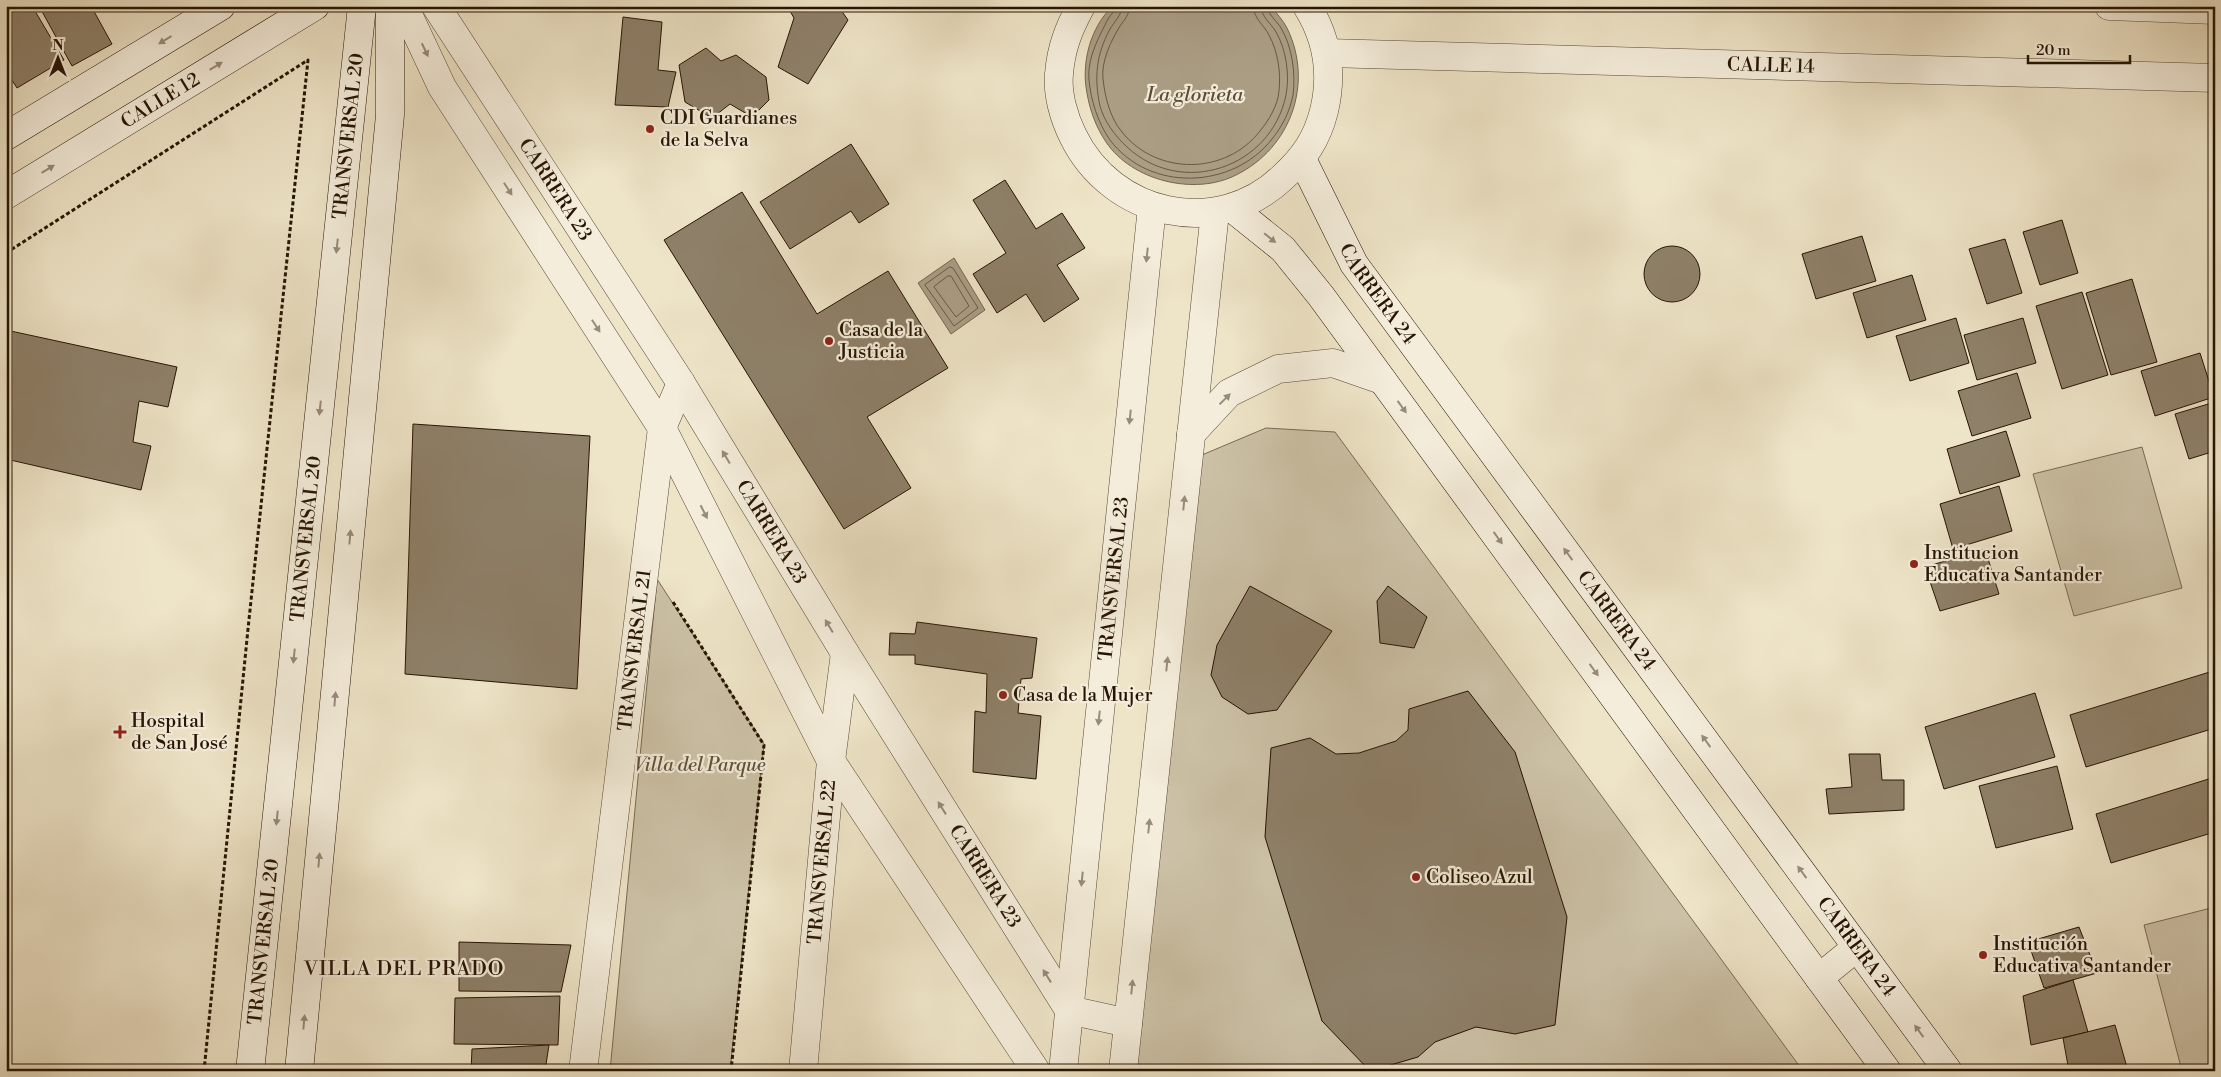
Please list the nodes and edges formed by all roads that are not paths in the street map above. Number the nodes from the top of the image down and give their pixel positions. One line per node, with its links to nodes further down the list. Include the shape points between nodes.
1 (221, 6): 13 (street, one-way to 13)
2 (315, 6): 15 (street, CALLE 12, one-way to 2)
3 (362, 6): 28 (street, TRANSVERSAL 20, one-way to 28)
4 (390, 6): 29 (street, TRANSVERSAL 20, one-way to 4, via 390,115)
5 (404, 6): 20 (street, CARRERA 23, one-way to 20, via 442,86)
6 (436, 6): 19 (street, CARRERA 23)
7 (1081, 6): 16 (street, via 1066,33 1058,75 1064,117 1083,156 1113,187)
8 (1307, 6): 11 (street, via 1316,20)
9 (2108, 6): 10 (street)
10 (2215, 10)
11 (1327, 54): 12 (street, CALLE 14); 14 (street, via 1329,90 1320,127)
12 (2215, 78)
13 (6, 136)
14 (1302, 159): 17 (street, via 1271,189); 24 (street, CARRERA 24, one-way to 14, via 1354,264)
15 (6, 195)
16 (1152, 207): 17 (street, via 1182,213); 26 (street, TRANSVERSAL 23, one-way to 26)
17 (1223, 210): 18 (street, one-way to 18, via 1284,249); 21 (street)
18 (1382, 380): 21 (street, one-way to 18, via 1229,393 1278,369 1333,363); 25 (street, one-way to 25)
19 (680, 383): 20 (street, TRANSVERSAL 21); 22 (street, CARRERA 23, one-way to 19)
20 (662, 428): 23 (street, CARRERA 23, one-way to 23); 30 (street, TRANSVERSAL 21)
21 (1191, 434): 27 (street, one-way to 21)
22 (845, 653): 23 (street, TRANSVERSAL 22); 26 (street, CARRERA 23, one-way to 22)
23 (831, 761): 31 (street, TRANSVERSAL 22); 32 (street, CARRERA 23)
24 (1857, 947): 25 (street); 36 (street, CARRERA 24, one-way to 24)
25 (1820, 978): 35 (street)
26 (1069, 1010): 27 (street); 33 (street, TRANSVERSAL 23)
27 (1128, 1022): 34 (street)
28 (250, 1071)
29 (299, 1071)
30 (583, 1071)
31 (803, 1071)
32 (1036, 1071)
33 (1063, 1071)
34 (1123, 1071)
35 (1887, 1071)
36 (1948, 1071)

